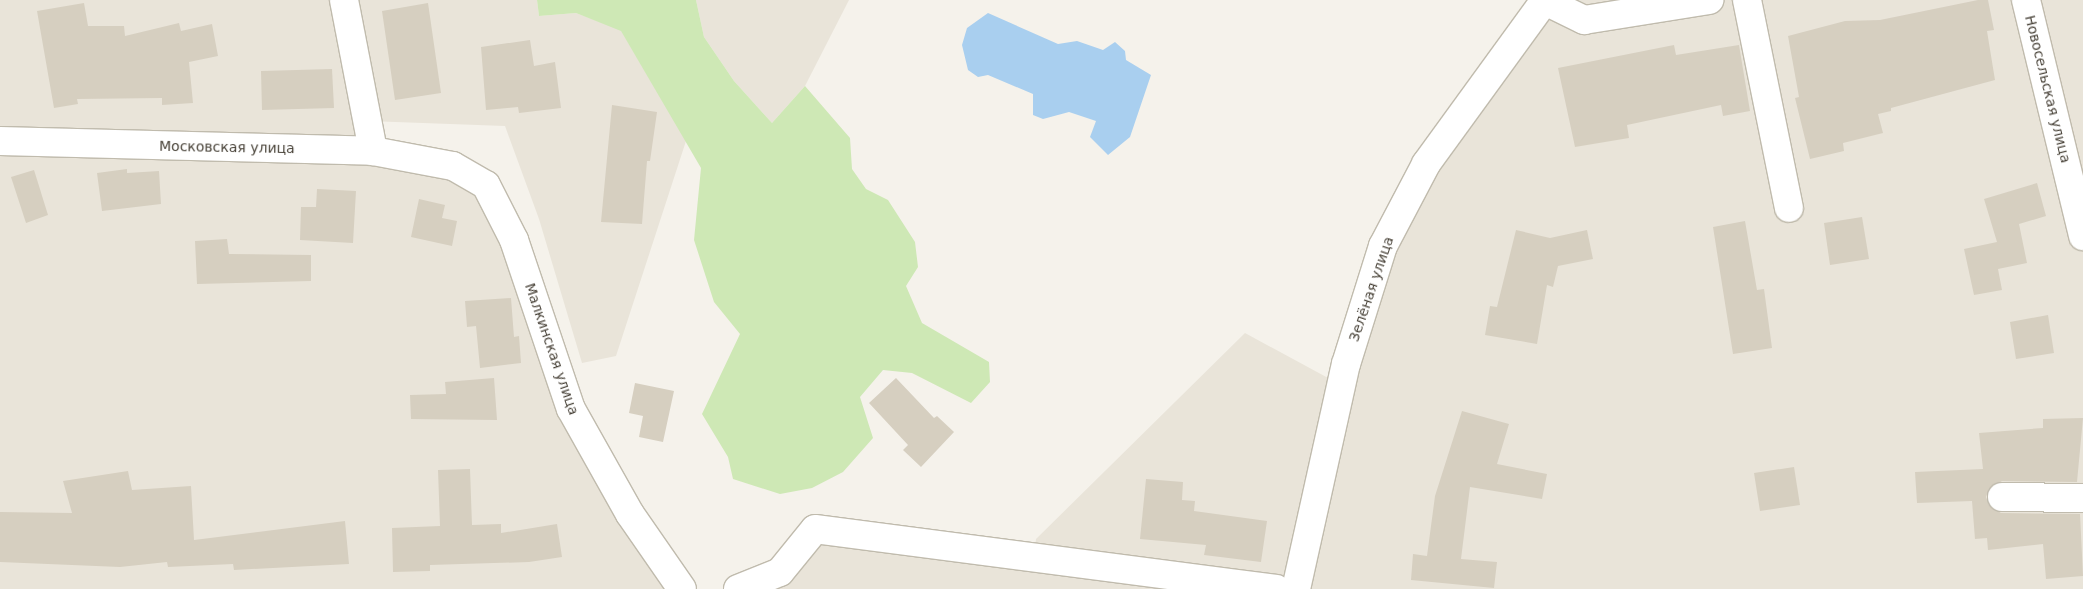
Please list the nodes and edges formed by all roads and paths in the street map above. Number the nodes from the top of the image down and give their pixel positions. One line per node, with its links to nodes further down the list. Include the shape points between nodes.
1 (344, 0): 7 (street)
2 (1544, 0): 3 (street, via 1584,20); 16 (street, Зелёная улица, via 1426,164 1383,246 1346,364)
3 (1708, 0)
4 (1747, 0): 9 (street)
5 (2026, 0): 10 (street, Новосельская улица)
6 (0, 141): 7 (street, Московская улица)
7 (374, 151): 8 (street, Московская улица)
8 (454, 166): 13 (street, Малкинская улица, via 486,186 514,240 571,409 630,514)
9 (1789, 208)
10 (2083, 236)
11 (2002, 497): 12 (street)
12 (2083, 498)
13 (682, 589)
14 (738, 589): 15 (street, via 780,572 815,529)
15 (1276, 589)
16 (1296, 589)

